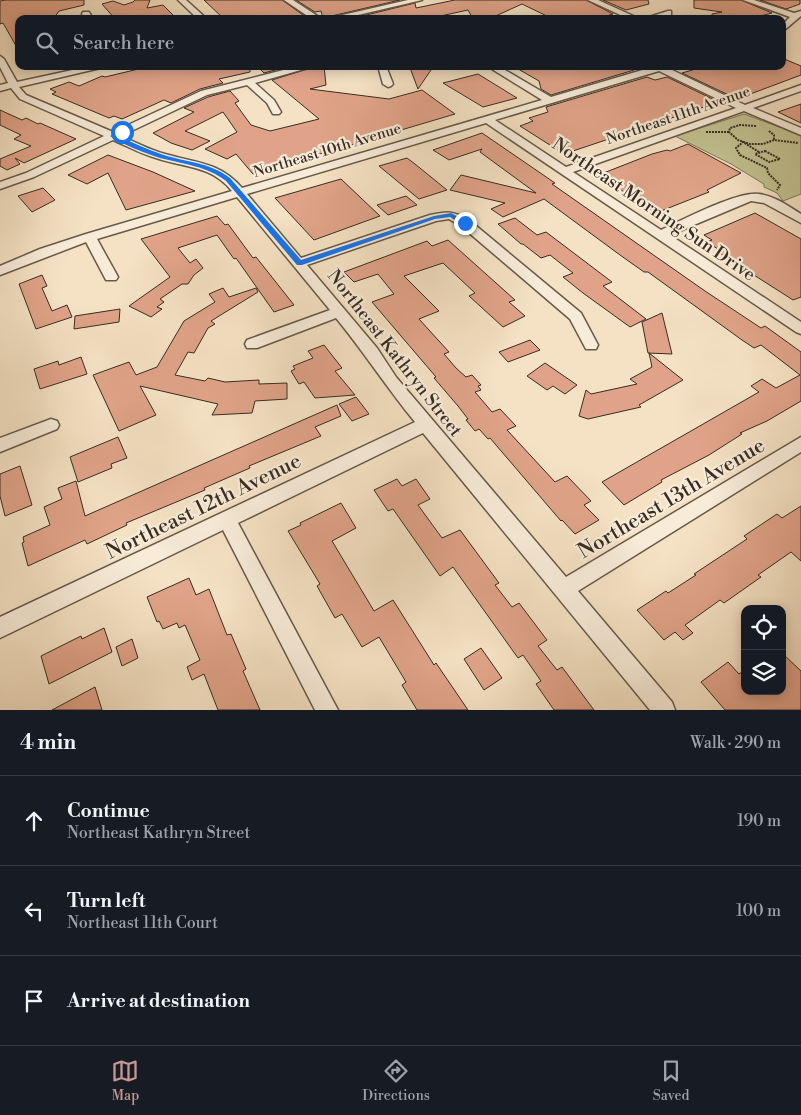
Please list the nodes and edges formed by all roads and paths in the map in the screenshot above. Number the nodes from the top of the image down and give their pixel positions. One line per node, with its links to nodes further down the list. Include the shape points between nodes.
1 (182, 0): 8 (street)
2 (288, 0): 9 (street)
3 (418, 0): 10 (street)
4 (592, 0): 11 (street)
5 (747, 0): 7 (street)
6 (668, 13): 12 (street)
7 (798, 14): 13 (street)
8 (199, 15)
9 (312, 15)
10 (348, 15)
11 (627, 15)
12 (661, 15)
13 (786, 26)
14 (0, 59): 23 (street, Northeast Kathryn Street)
15 (85, 70): 23 (street)
16 (294, 70): 21 (street)
17 (383, 70): 22 (street)
18 (498, 70): 25 (street)
19 (653, 70): 25 (street, Northeast 10th Avenue)
20 (669, 70): 26 (street)
21 (248, 81): 27 (street); 34 (street, via 204,93)
22 (388, 84)
23 (7, 86): 34 (street, Northeast Kathryn Street, via 23,97)
24 (801, 88): 26 (street, Northeast 11th Avenue)
25 (549, 100): 28 (street, Northeast 10th Avenue)
26 (744, 108): 33 (street); 41 (street, Northeast 11th Avenue)
27 (276, 112)
28 (487, 119): 41 (street, Northeast Morning Sun Drive); 44 (street, Northeast 10th Avenue)
29 (762, 128): 32 (path, via 740,125 732,127)
30 (767, 130): 35 (path, via 774,135)
31 (702, 131): 32 (path, via 712,134)
32 (729, 132): 36 (path, via 733,138)
33 (801, 132)
34 (113, 136): 42 (street, via 30,176); 44 (street, Northeast Kathryn Street, via 160,156 212,169 228,179)
35 (774, 140): 36 (path, via 762,145); 37 (path)
36 (743, 142): 38 (path); 40 (path, via 736,148 737,153)
37 (801, 143)
38 (759, 152): 39 (path, via 755,154); 39 (path, via 765,151 780,159)
39 (766, 160): 40 (path)
40 (759, 164): 43 (path, via 767,168 768,174 780,185)
41 (565, 171): 46 (street, Northeast Morning Sun Drive)
42 (0, 186)
43 (777, 190)
44 (240, 193): 47 (street, Northeast 10th Avenue); 48 (street, Northeast Kathryn Street)
45 (801, 220): 46 (street, via 766,199 755,197)
46 (660, 235): 52 (street, Northeast Morning Sun Drive)
47 (90, 237): 49 (street, Northeast 10th Avenue); 50 (street)
48 (299, 263): 51 (street, Northeast Kathryn Street); 54 (street, via 451,215 465,223 576,316)
49 (0, 271)
50 (111, 277)
51 (339, 312): 53 (street); 55 (street, Northeast Kathryn Street)
52 (801, 329)
53 (252, 344)
54 (591, 345)
55 (426, 424): 59 (street, Northeast 12th Avenue); 60 (street, Northeast Kathryn Street)
56 (51, 425): 58 (street)
57 (801, 444): 60 (street, Northeast 13th Avenue)
58 (0, 445)
59 (227, 520): 61 (street, Northeast 12th Avenue); 62 (street)
60 (564, 589): 63 (street, Northeast Kathryn Street)
61 (0, 628)
62 (327, 710)
63 (664, 710)

